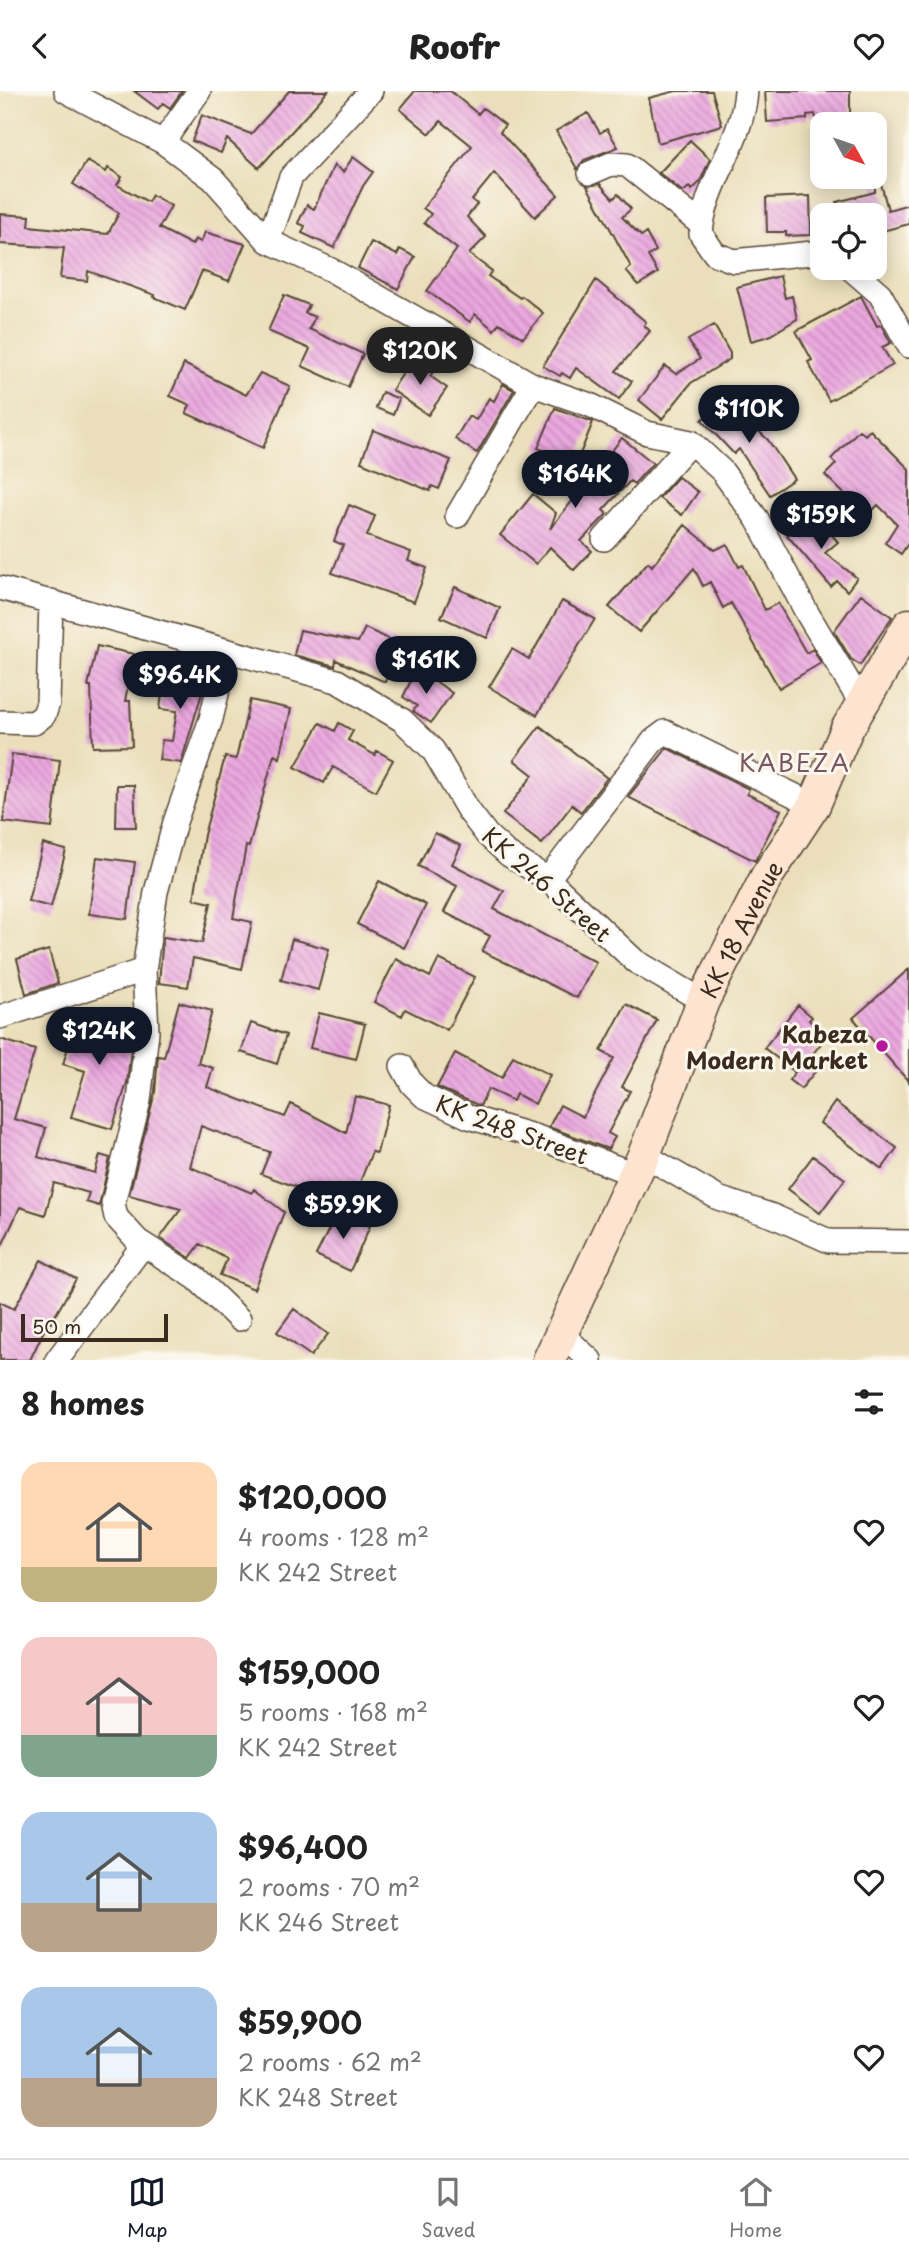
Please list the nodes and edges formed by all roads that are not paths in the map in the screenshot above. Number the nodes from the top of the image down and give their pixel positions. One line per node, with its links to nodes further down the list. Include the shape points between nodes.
1 (66, 91): 5 (street)
2 (199, 91): 5 (street)
3 (371, 91): 8 (street, via 291,177)
4 (746, 91): 7 (street, via 742,121)
5 (163, 142): 8 (street, via 213,179)
6 (590, 173): 7 (street, via 611,164 627,165)
7 (702, 225): 9 (street, via 701,234 715,254 734,261)
8 (268, 241): 12 (street, via 342,276)
9 (810, 253)
10 (864, 280): 11 (street, via 880,294)
11 (909, 346)
12 (533, 385): 13 (street, via 590,405 647,433); 14 (street)
13 (691, 442): 15 (street); 20 (street, via 722,471 757,519)
14 (457, 516)
15 (604, 539)
16 (0, 588): 17 (street, KK 246 Street)
17 (51, 601): 19 (street, KK 246 Street); 21 (street, via 44,715 34,723)
18 (909, 625): 20 (main road, KK 18 Avenue)
19 (227, 651): 23 (street, KK 246 Street, via 337,681 402,720 433,750 487,835); 24 (street, via 211,719 156,892)
20 (861, 703): 22 (main road, KK 18 Avenue)
21 (0, 722)
22 (814, 805): 23 (street, via 665,731); 25 (main road, KK 18 Avenue, via 767,876)
23 (548, 879): 25 (street, KK 246 Street, via 635,961)
24 (144, 970): 26 (street); 29 (street, via 147,1032 139,1101 113,1203 116,1217)
25 (703, 1000): 28 (main road, KK 18 Avenue)
26 (0, 1017)
27 (402, 1066): 28 (street, KK 248 Street, via 424,1096 469,1117)
28 (640, 1165): 30 (street, KK 248 Street, via 829,1241); 32 (main road, KK 18 Avenue)
29 (138, 1241): 31 (street, via 196,1278); 33 (street, via 138,1252)
30 (909, 1242)
31 (239, 1319)
32 (556, 1348): 34 (street)
33 (57, 1360)
34 (590, 1360)

